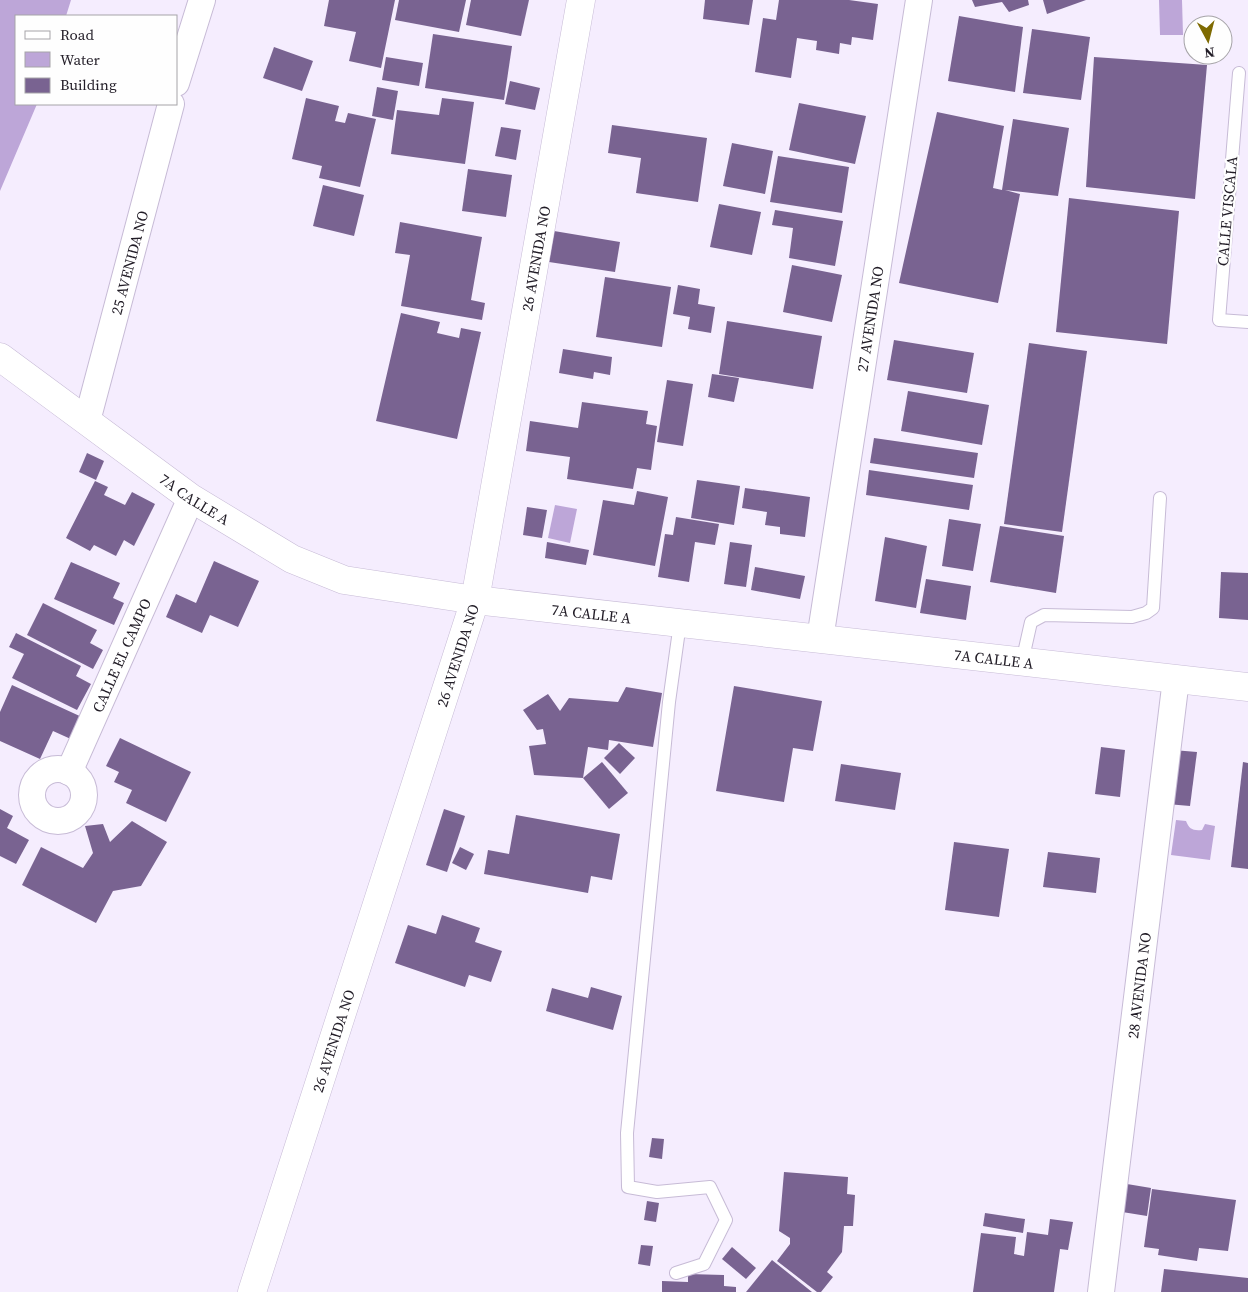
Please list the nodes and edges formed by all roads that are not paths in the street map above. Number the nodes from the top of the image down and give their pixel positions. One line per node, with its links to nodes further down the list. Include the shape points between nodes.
1 (202, 0): 5 (street)
2 (581, 0): 12 (street, 26 AVENIDA NO)
3 (919, 0): 14 (street, 27 AVENIDA NO)
4 (1238, 73): 7 (lane, CALLE VISCALA, via 1219,320)
5 (178, 77)
6 (171, 105): 9 (street, 25 AVENIDA NO)
7 (1248, 322)
8 (0, 357): 9 (street, 7A CALLE A)
9 (87, 421): 10 (street, 7A CALLE A)
10 (191, 498): 12 (street, 7A CALLE A, via 292,559 344,580); 18 (street, CALLE EL CAMPO)
11 (1160, 498): 15 (lane, via 1153,608 1132,617 1044,615 1031,622)
12 (475, 600): 13 (street, 7A CALLE A); 20 (street, 26 AVENIDA NO)
13 (680, 623): 14 (street, 7A CALLE A); 19 (lane, via 669,702 626,1133 628,1187 657,1192 710,1187 726,1220 704,1264)
14 (820, 639): 15 (street, 7A CALLE A)
15 (1022, 662): 16 (street, 7A CALLE A)
16 (1176, 679): 17 (street, 7A CALLE A); 21 (street, 28 AVENIDA NO)
17 (1248, 687)
18 (69, 772)
19 (676, 1273)
20 (252, 1292)
21 (1101, 1292)

